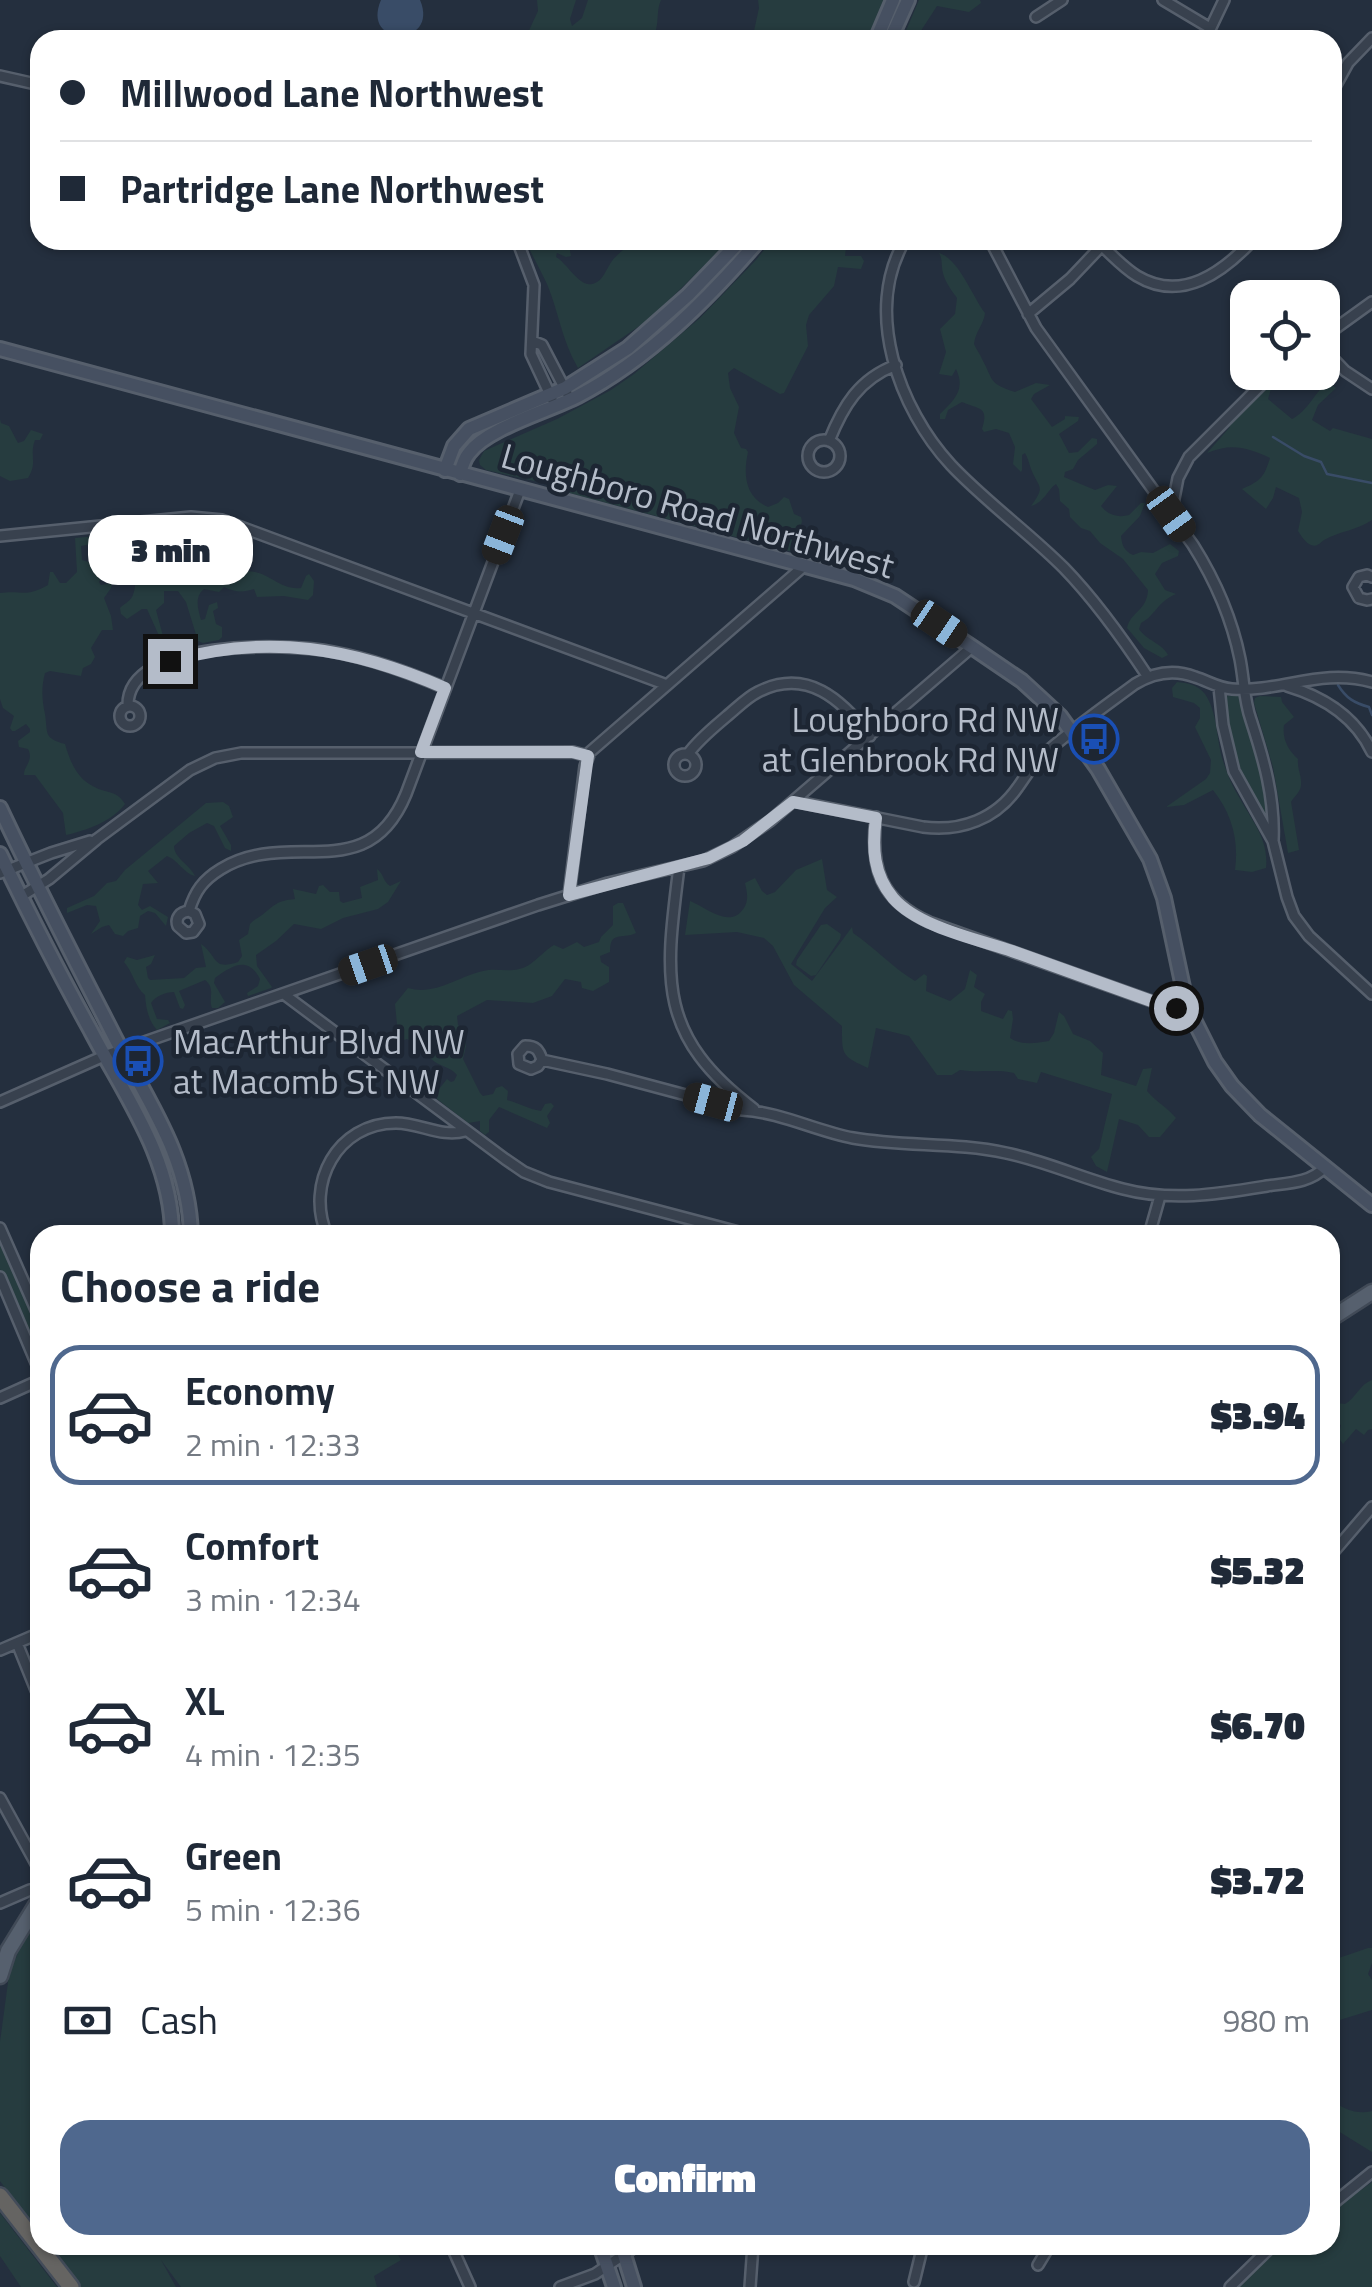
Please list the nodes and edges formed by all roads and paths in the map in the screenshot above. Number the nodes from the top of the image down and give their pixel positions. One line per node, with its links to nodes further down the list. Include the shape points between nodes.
1 (893, 0): 8 (main road)
2 (908, 0): 9 (main road)
3 (1062, 0): 6 (street)
4 (1162, 0): 7 (street)
5 (1224, 0): 7 (street)
6 (1036, 17)
7 (1210, 28)
8 (880, 30)
9 (894, 30)
10 (1372, 38): 11 (street)
11 (1342, 74)
12 (0, 76): 13 (street)
13 (30, 83)
14 (520, 250): 25 (street, via 534,285)
15 (731, 250): 31 (main road, via 650,330)
16 (750, 250): 31 (main road, via 658,341 614,374)
17 (900, 250): 27 (street, via 887,291)
18 (995, 250): 23 (street)
19 (1097, 250): 23 (street)
20 (1111, 250): 21 (street, via 1140,278 1178,287 1210,278)
21 (1244, 250)
22 (1372, 302): 24 (street)
23 (1028, 314): 37 (street)
24 (1340, 325)
25 (532, 341): 31 (street, via 542,345); 32 (street, via 531,354)
26 (0, 349): 34 (main road, Loughboro Road Northwest)
27 (896, 365): 33 (street, via 853,394); 44 (street, via 913,410 940,450 1075,580)
28 (1340, 366): 29 (street)
29 (1372, 389)
30 (1256, 390): 37 (street, via 1189,458)
31 (567, 394): 32 (main road)
32 (553, 401): 34 (main road, via 469,429); 35 (main road, via 480,442)
33 (829, 441)
34 (445, 470): 35 (main road, Loughboro Road Northwest)
35 (460, 474): 36 (main road, Loughboro Road Northwest)
36 (520, 490): 39 (main road, Loughboro Road Northwest); 42 (street)
37 (1171, 514): 50 (street, via 1225,608)
38 (0, 536): 42 (street, via 209,518)
39 (804, 566): 43 (main road, Loughboro Road Northwest, via 883,590); 46 (street)
40 (1372, 577): 41 (street, via 1359,577 1353,588 1359,598)
41 (1372, 599)
42 (473, 614): 46 (street); 49 (street)
43 (972, 647): 52 (main road, Loughboro Road Northwest, via 1035,692); 53 (street)
44 (1148, 677): 48 (street, via 1183,673); 52 (street)
45 (1372, 682): 47 (street, via 1330,676)
46 (667, 685): 57 (street)
47 (1283, 685): 50 (street); 55 (street, via 1338,709)
48 (1220, 687): 50 (street); 62 (street, via 1234,771)
49 (445, 688): 51 (street, via 337,652 262,646 200,653 152,668 133,684); 54 (street)
50 (1244, 689): 62 (street, via 1265,762)
51 (128, 706)
52 (1072, 732): 60 (street, via 1037,760 1004,804 979,821 939,828); 73 (main road, Loughboro Road Northwest, via 1155,872)
53 (870, 736): 56 (street, via 830,694 784,684 752,695); 58 (street)
54 (421, 752): 57 (street); 61 (street, via 214,758); 70 (street, via 395,818 375,837 342,850 245,858 208,877)
55 (1372, 752)
56 (688, 754)
57 (588, 756): 68 (street)
58 (793, 802): 60 (street); 65 (street, via 732,847)
59 (0, 808): 64 (main road)
60 (876, 818): 73 (street, via 879,875 910,913 1157,1003)
61 (97, 839): 64 (street); 67 (street)
62 (1273, 841): 72 (street, via 1296,920)
63 (0, 854): 66 (main road)
64 (26, 862): 66 (street); 67 (main road)
65 (679, 867): 68 (street); 78 (street, via 669,959 676,1010 710,1071)
66 (4, 871): 69 (main road)
67 (38, 888): 69 (street); 74 (main road)
68 (569, 895): 71 (street)
69 (20, 897): 75 (main road)
70 (189, 911)
71 (285, 994): 74 (street); 79 (street)
72 (1372, 994)
73 (1187, 1006): 80 (main road, Loughboro Road Northwest, via 1232,1086)
74 (121, 1050): 75 (street); 84 (main road, via 174,1148)
75 (104, 1056): 77 (street); 83 (main road, via 160,1162)
76 (542, 1060): 78 (street)
77 (0, 1102)
78 (756, 1111): 81 (street, via 848,1137 1007,1153)
79 (465, 1131): 85 (street, via 383,1124 353,1136 335,1152 321,1180); 86 (street, via 524,1172)
80 (1324, 1168): 81 (street, via 1311,1178 1219,1194); 82 (main road, Loughboro Road Northwest)
81 (1160, 1196): 87 (street)
82 (1372, 1205)
83 (171, 1225)
84 (190, 1225)
85 (324, 1225)
86 (696, 1225)
87 (1152, 1225)
88 (0, 1228): 91 (street)
89 (0, 1277): 93 (street)
90 (1372, 1292): 92 (main road)
91 (30, 1296)
92 (1340, 1313)
93 (30, 1348)
94 (30, 1384): 95 (street)
95 (0, 1398)
96 (1372, 1507): 97 (street)
97 (1340, 1544)
98 (30, 1637): 99 (street)
99 (17, 1643): 100 (street); 101 (street)
100 (0, 1650)
101 (30, 1675)
102 (0, 1798): 103 (street)
103 (30, 1854)
104 (30, 1890): 105 (street)
105 (0, 1904)
106 (30, 1915): 107 (main road)
107 (0, 1976)
108 (1372, 2172): 110 (street)
109 (0, 2196): 111 (highway)
110 (1340, 2198)
111 (30, 2234)
112 (46, 2255): 124 (highway)
113 (456, 2255): 125 (street)
114 (603, 2255): 122 (main road)
115 (617, 2255): 122 (street)
116 (624, 2255): 128 (main road)
117 (752, 2255): 129 (street)
118 (921, 2255): 123 (street)
119 (1044, 2255): 121 (street)
120 (1264, 2255): 130 (street)
121 (1038, 2265)
122 (607, 2266): 126 (street); 127 (main road)
123 (914, 2282)
124 (71, 2287)
125 (470, 2287)
126 (560, 2287)
127 (614, 2287)
128 (634, 2287)
129 (750, 2287)
130 (1230, 2287)

